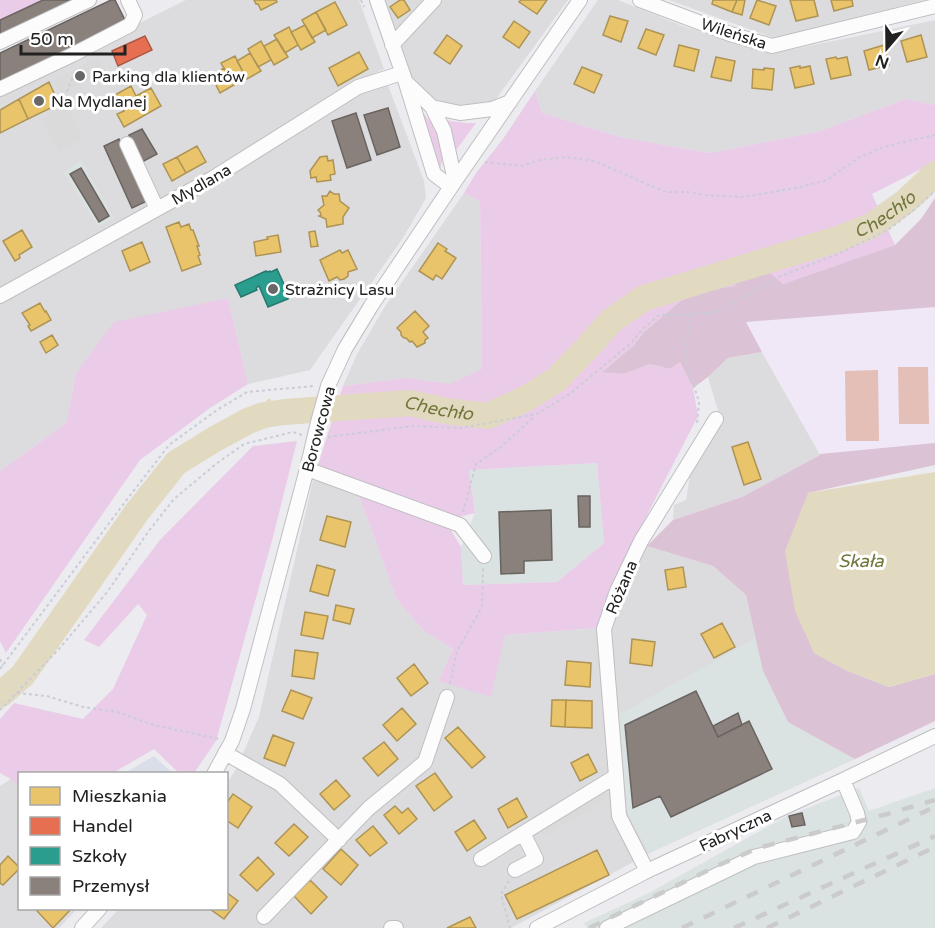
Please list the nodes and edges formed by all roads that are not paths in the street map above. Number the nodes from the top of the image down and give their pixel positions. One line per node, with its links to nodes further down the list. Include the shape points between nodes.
1 (89, 0): 8 (street)
2 (128, 0): 11 (street, via 135,15 130,25)
3 (377, 0): 9 (street)
4 (434, 0): 9 (street)
5 (580, 0): 12 (street, Borowcowa)
6 (640, 0): 7 (street, Wileńska, via 772,46)
7 (935, 6)
8 (0, 42)
9 (392, 45): 10 (street)
10 (403, 77): 13 (street); 15 (street); 18 (street, Mydlana, via 358,87)
11 (0, 89)
12 (510, 102): 13 (street, via 460,113); 16 (street, Borowcowa)
13 (432, 107): 16 (street, via 449,147)
14 (126, 144): 18 (street)
15 (434, 174): 16 (street); 17 (street)
16 (453, 184): 17 (street, Borowcowa)
17 (438, 207): 21 (street, Borowcowa, via 345,349 328,386 318,422 319,437)
18 (157, 209): 19 (street, Mydlana)
19 (0, 296)
20 (716, 419): 27 (street, Różana, via 641,541 604,629)
21 (307, 469): 22 (street, via 460,525); 25 (street, Borowcowa, via 243,709)
22 (484, 556)
23 (447, 697): 30 (street, via 425,762 369,808)
24 (935, 736): 28 (street, Fabryczna)
25 (229, 747): 26 (street, Borowcowa); 30 (street, via 280,784)
26 (215, 772)
27 (616, 776): 29 (street); 33 (street, Różana, via 619,816)
28 (843, 780): 33 (street, Fabryczna); 40 (street, via 859,822 853,832 754,857)
29 (523, 833): 31 (street); 32 (street, via 537,859)
30 (339, 840): 35 (street)
31 (481, 859)
32 (514, 870)
33 (646, 871): 39 (street, Fabryczna)
34 (99, 910): 36 (street)
35 (264, 917)
36 (82, 928)
37 (391, 928): 38 (street)
38 (396, 928)
39 (537, 928)
40 (607, 928)

